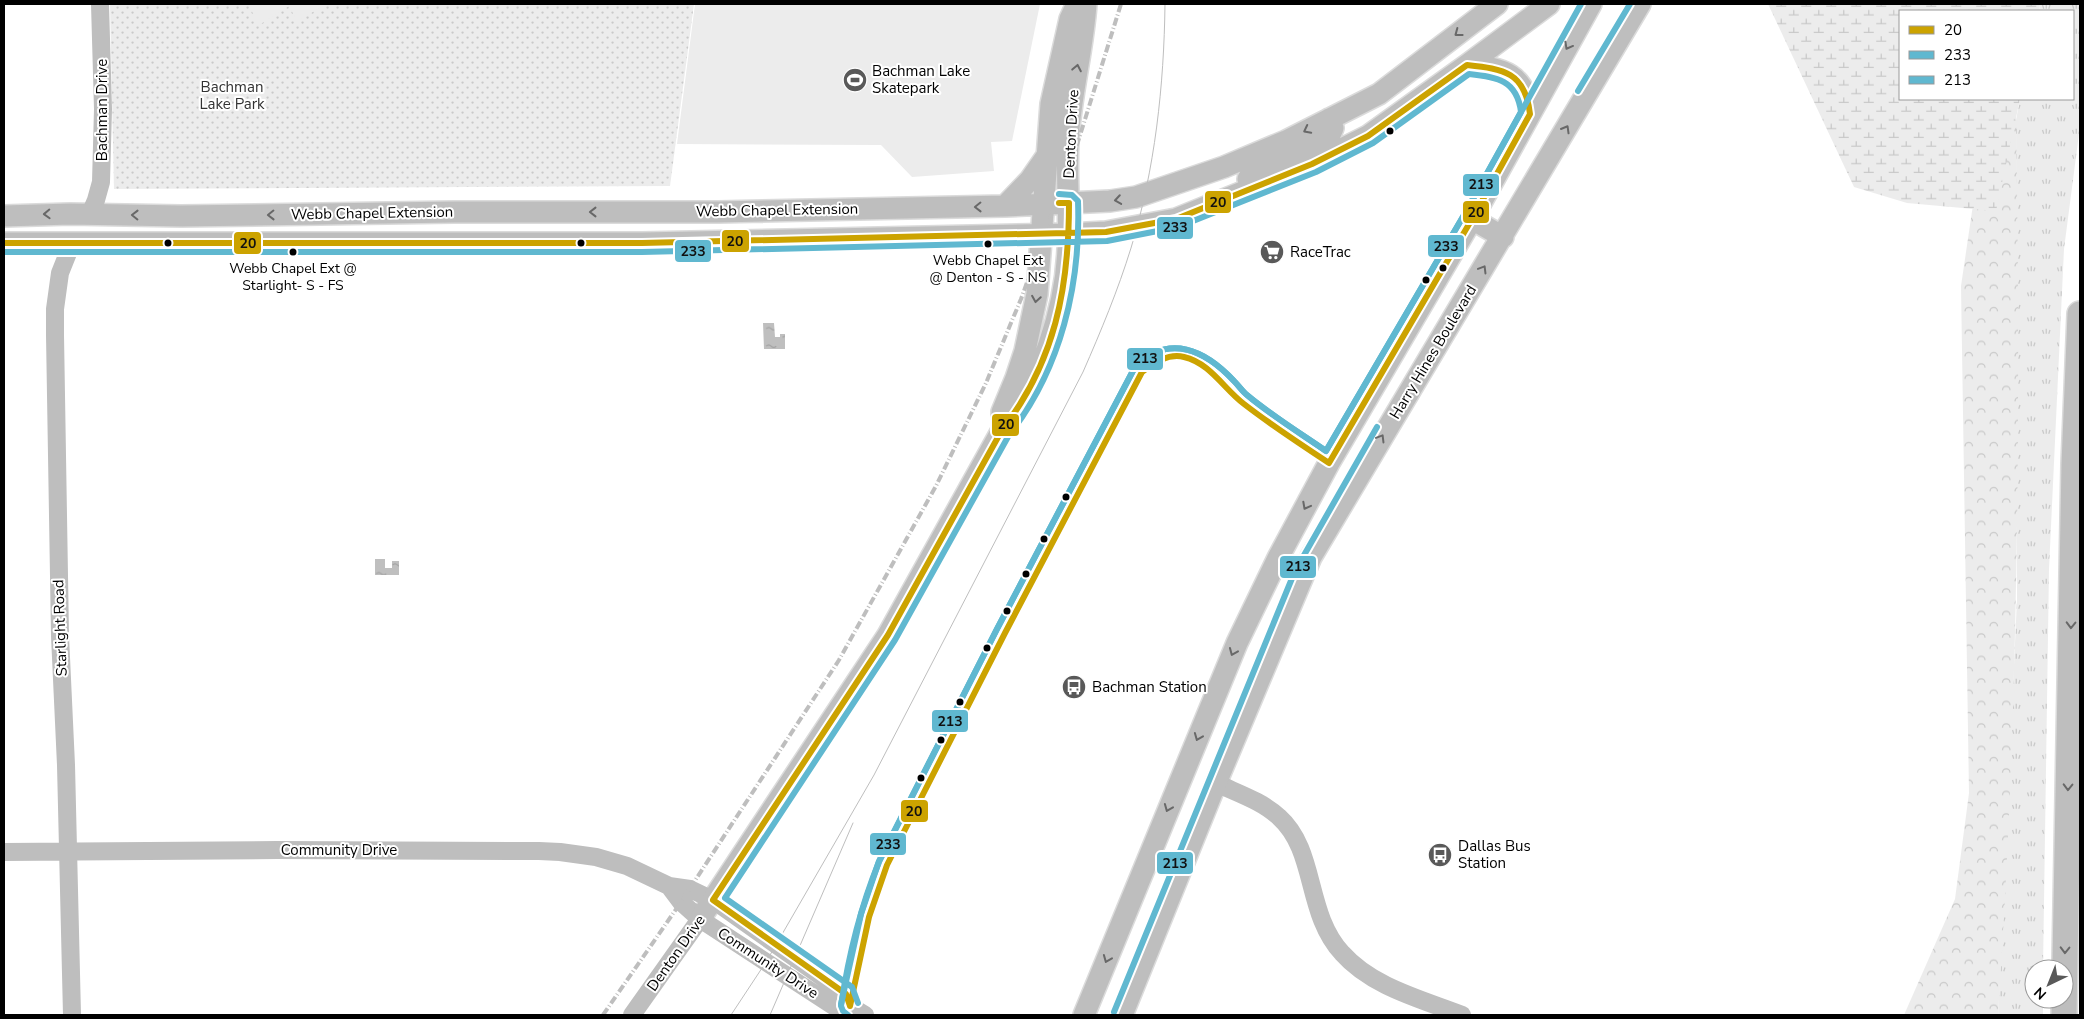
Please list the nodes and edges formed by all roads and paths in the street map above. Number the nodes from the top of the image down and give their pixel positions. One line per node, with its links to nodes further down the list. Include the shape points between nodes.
1 (100, 4): 18 (street, Bachman Drive, via 101,182)
2 (1076, 4): 11 (main road, Denton Drive, via 1052,104)
3 (1086, 4): 13 (main road, Denton Drive, one-way to 3, via 1068,139)
4 (1497, 4): 10 (main road, Webb Chapel Extension, one-way to 10, via 1379,94)
5 (1549, 4): 8 (main road, Webb Chapel Extension)
6 (1592, 4): 9 (main road, one-way to 9)
7 (1640, 4): 24 (main road, Harry Hines Boulevard, one-way to 7)
8 (1467, 65): 9 (main road, via 1508,72 1525,92); 12 (main road, Webb Chapel Extension, via 1368,136 1312,164)
9 (1530, 114): 21 (main road)
10 (1329, 119): 12 (main road, via 1333,128 1329,137 1252,172); 13 (main road, Webb Chapel Extension, one-way to 13, via 1278,144 1166,188 1110,201)
11 (1047, 157): 14 (main road, Denton Drive); 15 (main road)
12 (1237, 193): 23 (main road, Webb Chapel Extension, via 1176,219 1106,232)
13 (1068, 203): 14 (main road, Webb Chapel Extension); 23 (main road, Denton Drive)
14 (1044, 204): 15 (main road, Webb Chapel Extension); 22 (main road, Denton Drive)
15 (1005, 206): 16 (main road, Webb Chapel Extension, one-way to 16)
16 (820, 209): 17 (main road, Webb Chapel Extension); 25 (main road, via 810,222 749,226)
17 (642, 211): 19 (main road, Webb Chapel Extension, one-way to 19); 29 (main road)
18 (90, 214): 19 (main road, Webb Chapel Extension, one-way to 18); 20 (main road, Webb Chapel Extension, one-way to 20); 27 (main road)
19 (372, 214): 28 (main road)
20 (4, 216)
21 (1472, 220): 24 (main road); 32 (main road)
22 (1042, 233): 23 (main road, Webb Chapel Extension); 25 (main road, Webb Chapel Extension); 31 (main road, Denton Drive, one-way to 31, via 1031,324 1016,378 1002,412)
23 (1069, 234): 31 (main road, Denton Drive, via 1066,278 1044,356 1029,392)
24 (1502, 238): 33 (main road, Harry Hines Boulevard, one-way to 24)
25 (717, 241): 29 (main road, Webb Chapel Extension)
26 (4, 242): 27 (main road, Webb Chapel Extension)
27 (72, 243): 28 (main road, Webb Chapel Extension); 37 (street, Starlight Road, via 60,273 55,310 60,636)
28 (371, 243): 29 (main road, Webb Chapel Extension)
29 (642, 243)
30 (2080, 314): 47 (highway, one-way to 47, via 2074,464)
31 (1002, 430): 39 (main road, Denton Drive, via 888,635)
32 (1329, 463): 33 (main road); 34 (main road, one-way to 34, via 1237,643)
33 (1356, 480): 35 (main road, Harry Hines Boulevard, via 1303,574)
34 (1187, 763): 35 (main road); 44 (main road, one-way to 44)
35 (1216, 783): 45 (main road, Harry Hines Boulevard); 46 (street, via 1265,806 1291,830 1304,860 1320,920 1342,954 1373,978 1394,989)
36 (4, 852): 37 (street, Community Drive)
37 (68, 852): 38 (street, Community Drive, via 560,852 596,857 626,866); 42 (street, Starlight Road)
38 (669, 886): 39 (street, Community Drive, via 690,890); 40 (street, Community Drive)
39 (713, 900): 40 (main road, Denton Drive); 41 (street, Community Drive, via 846,994)
40 (700, 919): 41 (street, Community Drive, via 838,1009); 43 (street, Denton Drive)
41 (857, 1010)
42 (72, 1015)
43 (632, 1015)
44 (1084, 1015)
45 (1122, 1015)
46 (1462, 1015)
47 (2064, 1015)

